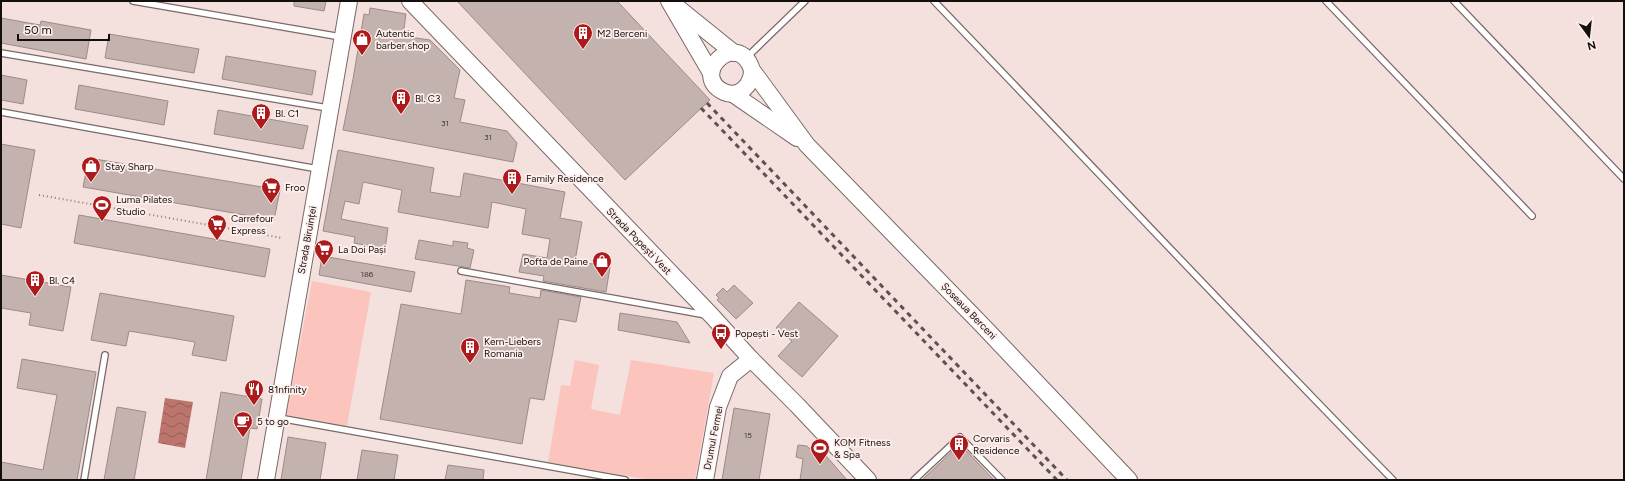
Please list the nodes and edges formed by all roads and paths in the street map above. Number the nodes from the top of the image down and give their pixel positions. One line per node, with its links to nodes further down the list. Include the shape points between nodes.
1 (133, 1): 9 (lane)
2 (349, 1): 9 (street, Strada Biruinței)
3 (410, 1): 23 (street, Strada Popești Vest)
4 (669, 1): 11 (street, Șoseaua Berceni); 12 (street, Șoseaua Berceni)
5 (805, 1): 11 (lane)
6 (934, 1): 35 (lane, via 1303,389)
7 (1326, 1): 20 (lane)
8 (1454, 1): 18 (lane)
9 (341, 37): 14 (street, Strada Biruinței)
10 (1, 53): 14 (lane)
11 (744, 61): 12 (street, via 721,56 716,60); 13 (street, via 752,77 746,89); 16 (street, Șoseaua Berceni)
12 (711, 73): 13 (street, Șoseaua Berceni, via 715,85 720,90)
13 (733, 94): 16 (street, Șoseaua Berceni)
14 (329, 108): 17 (street, Strada Biruinței)
15 (1, 112): 17 (lane)
16 (807, 145): 34 (street, Șoseaua Berceni)
17 (319, 170): 26 (street, Strada Biruinței)
18 (1624, 179)
19 (39, 195): 21 (path)
20 (1532, 216)
21 (282, 238)
22 (461, 271): 23 (lane)
23 (712, 316): 25 (street, Strada Popești Vest)
24 (105, 355): 27 (lane)
25 (751, 359): 30 (street, Drumul Fermei, via 730,376 718,407); 31 (street, Strada Popești Vest)
26 (277, 417): 28 (street, Strada Biruinței); 29 (lane)
27 (84, 480)
28 (266, 480)
29 (625, 480)
30 (705, 480)
31 (868, 480)
32 (914, 480): 33 (lane, via 960,437)
33 (1002, 480)
34 (1129, 480)
35 (1393, 480)

